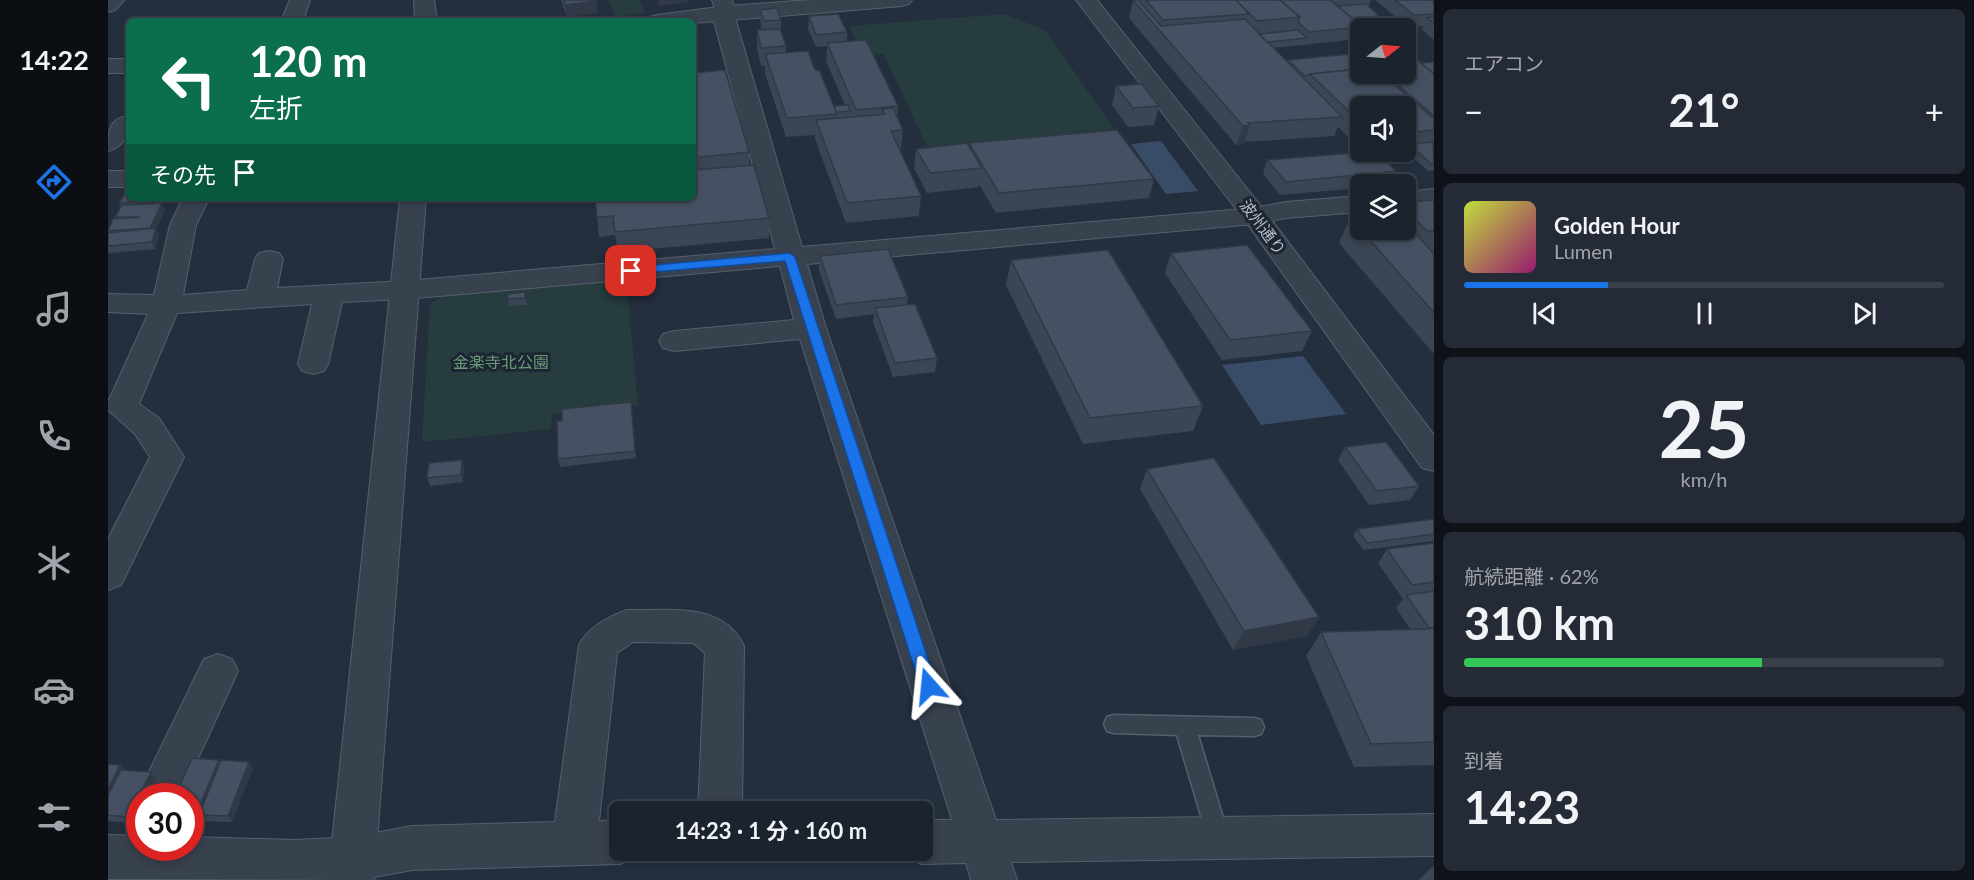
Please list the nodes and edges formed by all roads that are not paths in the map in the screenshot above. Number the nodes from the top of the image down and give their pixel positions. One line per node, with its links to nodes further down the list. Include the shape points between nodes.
1 (114, 0): 6 (street)
2 (300, 0): 8 (street)
3 (424, 0): 9 (street)
4 (902, 0): 7 (street)
5 (1086, 0): 22 (street, 波州通り)
6 (108, 6)
7 (724, 6): 10 (street); 23 (street)
8 (293, 18)
9 (426, 18)
10 (670, 18)
11 (108, 66): 12 (street)
12 (126, 66)
13 (123, 123): 14 (street)
14 (108, 144)
15 (108, 179): 16 (street)
16 (126, 179)
17 (1434, 197): 18 (street)
18 (1416, 199)
19 (195, 201): 29 (street, via 183,225)
20 (413, 201): 25 (street)
21 (1350, 205): 22 (street)
22 (1255, 216): 23 (street); 34 (street, 波州通り)
23 (790, 257): 25 (street); 30 (street)
24 (269, 260): 27 (street)
25 (405, 290): 26 (street); 49 (street)
26 (329, 293): 27 (street); 32 (street)
27 (260, 298): 29 (street)
28 (108, 303): 29 (street)
29 (166, 305): 33 (street)
30 (811, 328): 31 (street); 48 (street)
31 (674, 341)
32 (313, 364)
33 (115, 411): 35 (street, via 147,426 167,457)
34 (1434, 459)
35 (108, 575)
36 (218, 671): 40 (street)
37 (1114, 724): 38 (lane)
38 (1185, 726): 39 (lane); 43 (lane)
39 (1254, 727)
40 (165, 783)
41 (720, 801): 45 (street, via 724,646 701,627 627,626 598,645)
42 (1434, 835): 43 (street)
43 (1218, 839): 48 (street)
44 (609, 842): 45 (street)
45 (575, 843): 49 (street, via 412,848)
46 (933, 845): 48 (street)
47 (204, 856): 49 (street)
48 (987, 861)
49 (352, 869)

